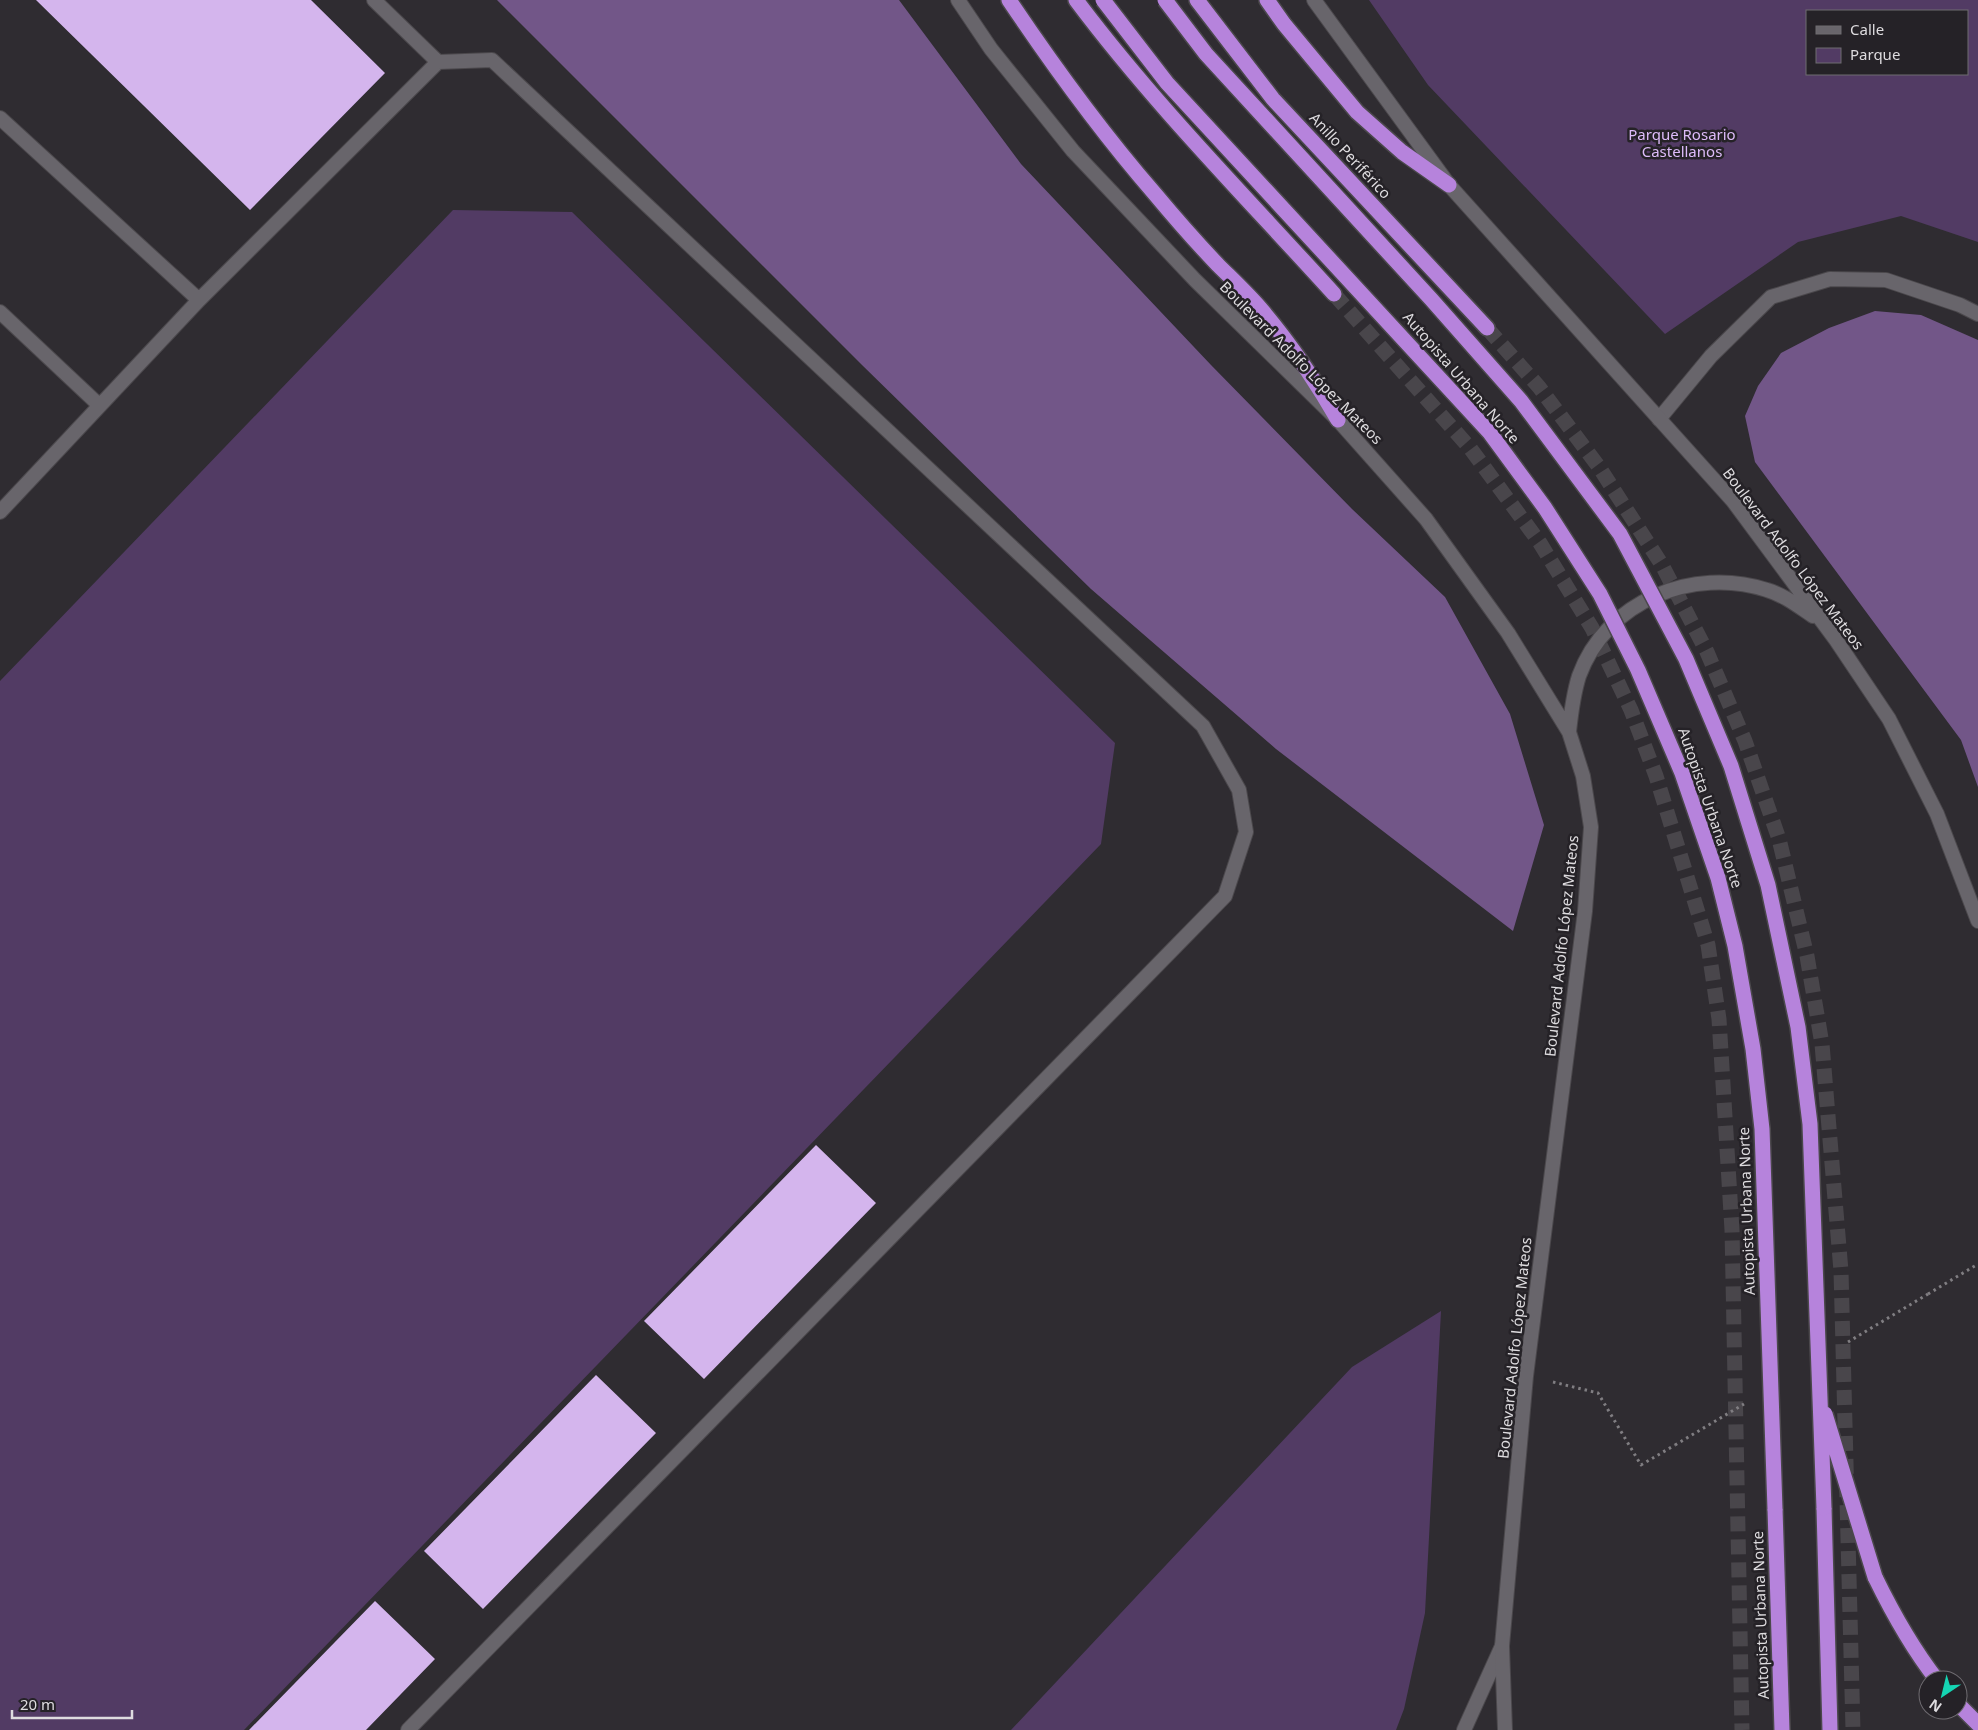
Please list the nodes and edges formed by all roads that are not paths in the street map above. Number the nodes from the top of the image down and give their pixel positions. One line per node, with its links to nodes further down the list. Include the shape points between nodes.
1 (374, 0): 10 (main road)
2 (958, 0): 20 (main road, Boulevard Adolfo López Mateos, via 991,49 1073,151 1195,280)
3 (1009, 0): 20 (highway, via 1094,119 1154,193 1216,264 1260,308 1298,355)
4 (1076, 0): 13 (highway, via 1176,121)
5 (1103, 0): 33 (highway, Autopista Urbana Norte, bridge, via 1168,83 1490,433 1545,508 1600,594 1638,670 1682,773 1718,878 1735,946 1753,1049 1762,1129)
6 (1165, 0): 25 (highway, Autopista Urbana Norte, bridge, via 1206,54 1521,401 1620,534 1686,659 1731,766 1768,885 1798,1027 1810,1124)
7 (1197, 0): 17 (highway, Anillo Periférico, via 1273,99)
8 (1267, 0): 12 (highway, via 1358,112 1402,152)
9 (1314, 0): 12 (main road, Boulevard Adolfo López Mateos)
10 (438, 62): 14 (main road); 30 (main road, via 492,60 1203,726 1239,790 1246,832 1225,896)
11 (0, 118): 14 (main road)
12 (1449, 185): 19 (main road, Boulevard Adolfo López Mateos)
13 (1334, 294)
14 (199, 300): 18 (main road)
15 (0, 312): 18 (main road)
16 (1978, 314): 19 (main road, via 1886,280 1830,279 1771,297 1711,356)
17 (1487, 328)
18 (99, 405): 21 (main road)
19 (1659, 419): 22 (main road, Boulevard Adolfo López Mateos, via 1733,501)
20 (1338, 420): 23 (main road, Boulevard Adolfo López Mateos, via 1426,519 1508,633)
21 (0, 512)
22 (1836, 640): 23 (main road, via 1817,619 1794,602 1759,588 1712,581 1684,585 1632,608 1610,627 1592,650 1579,675 1572,703); 24 (main road, Boulevard Adolfo López Mateos, via 1889,719 1937,814)
23 (1570, 732): 26 (main road, Boulevard Adolfo López Mateos, via 1583,776 1591,828 1585,910 1526,1376)
24 (1978, 921)
25 (1820, 1396): 27 (highway, bridge, via 1875,1577 1896,1621); 34 (highway, Autopista Urbana Norte, bridge)
26 (1502, 1646): 31 (main road); 32 (main road, Boulevard Adolfo López Mateos)
27 (1929, 1670)
28 (1968, 1714): 29 (highway)
29 (1978, 1724)
30 (408, 1730)
31 (1464, 1730)
32 (1504, 1730)
33 (1782, 1730)
34 (1830, 1730)

